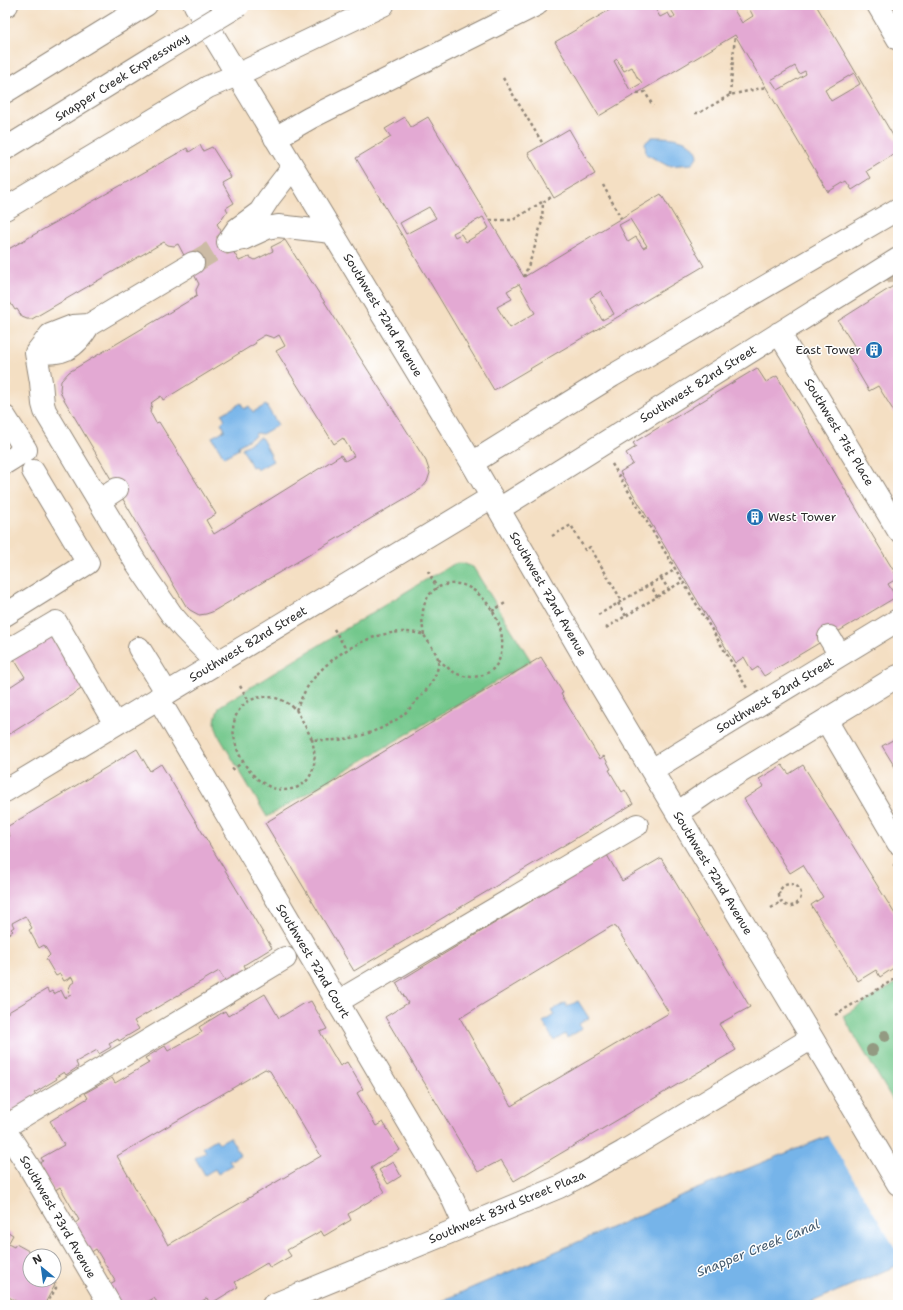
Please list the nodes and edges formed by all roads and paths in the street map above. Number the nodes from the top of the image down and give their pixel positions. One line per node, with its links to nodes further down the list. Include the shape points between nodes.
1 (195, 5): 9 (main road, Southwest 72nd Avenue)
2 (239, 5): 19 (main road, Snapper Creek Expressway, bridge)
3 (383, 5): 9 (main road)
4 (536, 5): 17 (main road)
5 (878, 5): 8 (main road)
6 (138, 10): 12 (main road)
7 (735, 35): 14 (path)
8 (898, 39)
9 (237, 75): 17 (main road, Southwest 72nd Avenue); 24 (main road, via 208,87)
10 (503, 78): 18 (path)
11 (766, 87): 14 (path)
12 (5, 92)
13 (637, 93): 15 (path, via 645,92)
14 (730, 95): 16 (path)
15 (653, 106)
16 (695, 113)
17 (275, 138): 20 (main road, Southwest 72nd Avenue)
18 (543, 144)
19 (5, 149)
20 (293, 167): 28 (main road, Southwest 72nd Avenue); 28 (main road, via 260,212 237,228 228,242 278,226)
21 (603, 185): 26 (path)
22 (553, 196): 23 (path)
23 (542, 202): 27 (path, via 514,220); 31 (path, via 542,220)
24 (5, 209)
25 (898, 209): 35 (main road, via 612,376)
26 (621, 218)
27 (490, 220)
28 (332, 232): 35 (main road, Southwest 72nd Avenue)
29 (898, 259): 32 (main road, Southwest 82nd Street)
30 (193, 263): 39 (main road, via 89,325 82,338 65,350 36,354 45,411)
31 (524, 276)
32 (779, 334): 40 (main road, Southwest 82nd Street, via 686,402); 41 (main road, Southwest 71st Place)
33 (5, 417): 34 (main road, via 26,450)
34 (5, 463)
35 (472, 463): 40 (main road, Southwest 72nd Avenue)
36 (612, 463): 43 (path)
37 (33, 471): 55 (main road, via 88,563)
38 (118, 489): 39 (main road)
39 (98, 501): 68 (main road, via 172,615)
40 (495, 503): 68 (main road, Southwest 82nd Street); 80 (main road, Southwest 72nd Avenue)
41 (898, 530)
42 (552, 536): 51 (path, via 571,525 585,550 590,547)
43 (676, 569): 45 (path); 46 (path)
44 (428, 571): 48 (path)
45 (661, 578): 47 (path); 49 (path)
46 (683, 581): 49 (path); 71 (path)
47 (650, 584): 50 (path); 51 (path)
48 (437, 588): 54 (path, via 453,583 466,586 478,594); 61 (path, via 426,599 422,611)
49 (669, 590): 50 (path)
50 (657, 597): 57 (path)
51 (622, 601): 53 (path)
52 (507, 602): 54 (path)
53 (618, 603): 56 (path); 57 (path)
54 (492, 611): 67 (path, via 501,632 502,654 490,671 472,677 462,676)
55 (5, 615)
56 (598, 615)
57 (626, 616): 59 (path)
58 (898, 620): 66 (main road, Southwest 82nd Street)
59 (606, 628)
60 (334, 629): 64 (path)
61 (424, 635): 64 (path, via 404,632 383,635 361,642); 67 (path)
62 (829, 637): 66 (main road)
63 (139, 648): 72 (main road, Southwest 72nd Court)
64 (347, 651): 74 (path, via 326,664 313,678)
65 (5, 652): 76 (main road, via 56,622)
66 (840, 655): 80 (main road, Southwest 82nd Street)
67 (438, 659): 77 (path, via 438,668 432,682 403,715 386,725 354,737 326,741)
68 (217, 663): 72 (main road, Southwest 82nd Street)
69 (898, 676): 75 (main road)
70 (240, 686): 73 (path)
71 (747, 688)
72 (162, 696): 76 (main road, Southwest 82nd Street); 91 (main road, Southwest 72nd Court)
73 (249, 701): 74 (path, via 258,697 274,697); 78 (path, via 235,715 233,728 236,747)
74 (296, 710): 77 (path)
75 (826, 720): 82 (main road); 84 (main road)
76 (115, 724): 81 (main road, Southwest 82nd Street)
77 (312, 739): 78 (path, via 314,768 309,779 291,790 279,790 268,786)
78 (243, 762): 79 (path)
79 (232, 770)
80 (652, 770): 82 (main road, Southwest 72nd Avenue)
81 (5, 791)
82 (677, 813): 93 (main road, Southwest 72nd Avenue)
83 (637, 825): 91 (main road)
84 (898, 843)
85 (898, 863): 86 (path, via 894,865)
86 (898, 872)
87 (781, 902): 87 (path, via 787,906 794,906 800,902 800,891 796,886 785,886 780,891); 88 (path)
88 (771, 908)
89 (284, 958): 94 (main road)
90 (898, 977): 92 (path)
91 (337, 1002): 96 (main road, Southwest 72nd Court, via 450,1191)
92 (835, 1015)
93 (812, 1038): 95 (main road, Southwest 72nd Avenue); 96 (main road, Southwest 83rd Street Plaza, via 594,1169 559,1187)
94 (9, 1126): 102 (main road, Southwest 73rd Avenue, via 28,1164)
95 (898, 1184)
96 (465, 1226): 103 (main road, Southwest 83rd Street Plaza)
97 (56, 1288): 99 (path)
98 (5, 1300): 100 (path)
99 (47, 1304): 101 (path)
100 (14, 1305)
101 (61, 1305)
102 (110, 1305)
103 (273, 1305)

